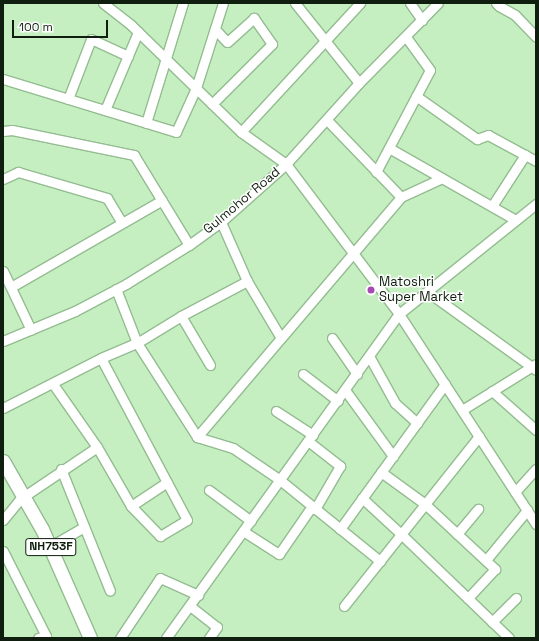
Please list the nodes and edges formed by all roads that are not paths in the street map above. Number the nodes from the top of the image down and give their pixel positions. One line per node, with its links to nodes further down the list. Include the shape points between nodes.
1 (103, 3): 11 (street)
2 (183, 3): 16 (street)
3 (222, 3): 10 (street)
4 (295, 3): 14 (street)
5 (410, 3): 9 (street)
6 (438, 3): 9 (street, Gulmohor Road)
7 (496, 3): 13 (street, via 516,15)
8 (354, 5): 14 (street)
9 (422, 20): 12 (street, Gulmohor Road)
10 (215, 29): 19 (street); 22 (street, via 227,42 254,18 272,44)
11 (138, 32): 15 (street); 16 (street)
12 (406, 37): 18 (street, Gulmohor Road); 20 (street, via 430,70)
13 (536, 37)
14 (326, 41): 18 (street); 27 (street)
15 (128, 56): 21 (street, via 91,39); 23 (street)
16 (165, 58): 19 (street); 25 (street)
17 (3, 79): 21 (street)
18 (359, 83): 24 (street, Gulmohor Road)
19 (196, 88): 22 (street); 25 (street, via 176,132)
20 (416, 96): 28 (street); 29 (street, via 477,139 488,135)
21 (68, 99): 23 (street)
22 (212, 104): 27 (street)
23 (105, 110): 25 (street)
24 (327, 120): 31 (street, Gulmohor Road); 32 (street)
25 (146, 123)
26 (3, 131): 36 (street, via 12,130 134,155)
27 (241, 132): 31 (street)
28 (389, 148): 32 (street); 33 (street)
29 (525, 155): 30 (street); 38 (street)
30 (536, 162)
31 (286, 164): 40 (street, Gulmohor Road); 43 (street)
32 (376, 172): 35 (street)
33 (442, 178): 35 (street); 38 (street)
34 (3, 179): 41 (street, via 18,172 107,198)
35 (401, 197): 43 (street)
36 (162, 200): 41 (street); 42 (street)
37 (536, 204): 39 (street)
38 (492, 206): 39 (street)
39 (516, 220): 48 (street)
40 (220, 222): 42 (street, Gulmohor Road); 45 (street)
41 (122, 223): 46 (street)
42 (189, 245): 47 (street, Gulmohor Road)
43 (353, 252): 49 (street); 52 (street)
44 (3, 270): 46 (street)
45 (247, 281): 50 (street); 52 (street)
46 (11, 286): 51 (street)
47 (116, 289): 51 (street, Gulmohor Road, via 75,311); 55 (street)
48 (428, 292): 49 (street); 59 (street)
49 (399, 314): 56 (street); 63 (street)
50 (181, 316): 55 (street); 58 (street)
51 (31, 330): 54 (street, Gulmohor Road)
52 (281, 338): 73 (street)
53 (332, 338): 61 (street)
54 (3, 342)
55 (137, 343): 57 (street); 73 (street)
56 (369, 356): 61 (street); 70 (street, via 395,403)
57 (101, 358): 62 (street); 83 (street)
58 (210, 365)
59 (535, 367): 65 (street)
60 (303, 374): 66 (street)
61 (357, 374): 64 (street)
62 (53, 384): 67 (street); 75 (street)
63 (445, 384): 68 (street); 70 (street)
64 (345, 390): 66 (street); 76 (street)
65 (492, 391): 68 (street); 71 (street)
66 (338, 400): 74 (street)
67 (3, 408)
68 (462, 410): 72 (street)
69 (276, 411): 74 (street)
70 (417, 423): 76 (street)
71 (534, 425)
72 (479, 436): 85 (street); 88 (street)
73 (197, 437): 82 (street, via 233,448)
74 (311, 438): 82 (street); 90 (street, via 340,466)
75 (97, 446): 79 (street); 89 (street)
76 (393, 456): 81 (street)
77 (3, 461): 86 (highway, NH753F)
78 (536, 469): 85 (street)
79 (61, 470): 86 (street); 96 (street)
80 (3, 471): 86 (highway, NH753F)
81 (381, 472): 87 (street); 88 (street)
82 (280, 480): 90 (street); 94 (street)
83 (167, 482): 89 (street); 89 (street, via 187,520 160,536)
84 (209, 490): 94 (street)
85 (516, 492): 92 (street)
86 (21, 498): 93 (street); 101 (highway, NH753F); 113 (highway, NH753F)
87 (362, 498): 97 (street); 99 (street)
88 (425, 504): 99 (street); 100 (street)
89 (131, 506)
90 (314, 507): 97 (street); 98 (street, via 279,554)
91 (478, 509): 100 (street)
92 (527, 510): 95 (street); 103 (street)
93 (3, 520)
94 (251, 521): 98 (street)
95 (536, 524)
96 (84, 527): 101 (street); 105 (street)
97 (340, 529): 104 (street)
98 (243, 532): 106 (street)
99 (401, 534): 104 (street); 107 (street)
100 (457, 534): 103 (street)
101 (50, 546): 114 (highway, NH753F)
102 (3, 551): 112 (street, via 46,636)
103 (486, 560): 107 (street, via 495,569)
104 (380, 561): 110 (street)
105 (110, 591)
106 (198, 595): 109 (street); 115 (street, via 160,578)
107 (468, 598): 111 (street)
108 (516, 598): 111 (street)
109 (190, 606): 116 (street); 117 (street, via 217,627)
110 (344, 606)
111 (492, 622): 118 (street)
112 (38, 638)
113 (82, 638)
114 (90, 638)
115 (120, 638)
116 (166, 638)
117 (209, 638)
118 (509, 638)

